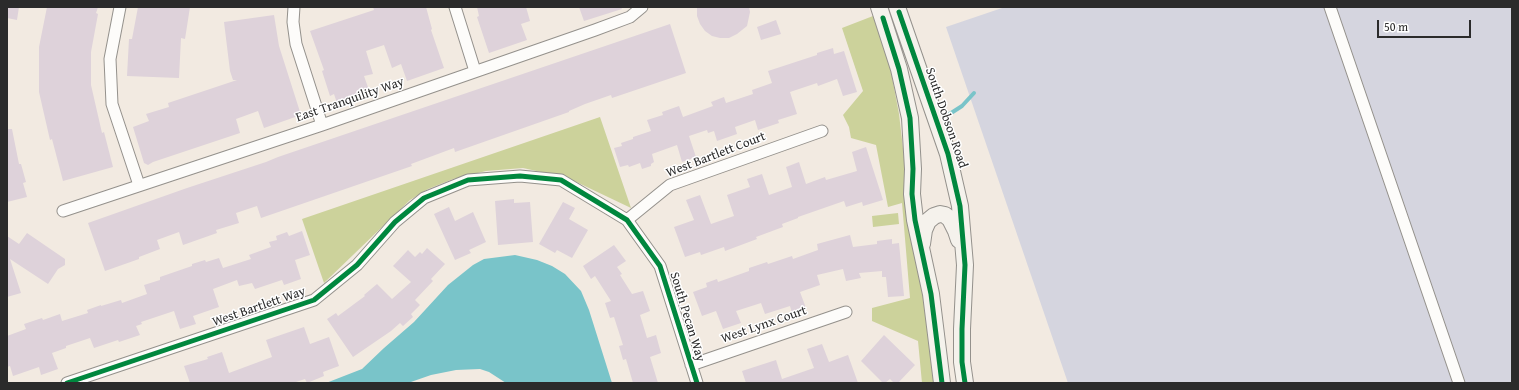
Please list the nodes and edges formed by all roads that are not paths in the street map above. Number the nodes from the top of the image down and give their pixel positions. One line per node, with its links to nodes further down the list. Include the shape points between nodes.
1 (120, 7): 11 (street, via 110,59 112,104)
2 (294, 7): 9 (street, via 292,22 296,44)
3 (455, 7): 8 (street)
4 (642, 7): 8 (street, East Tranquility Way, via 630,17)
5 (879, 7): 14 (street, via 906,94 912,142 912,194)
6 (897, 7): 15 (street, South Dobson Road, via 948,154 960,206)
7 (1330, 7): 22 (street)
8 (475, 71): 9 (street, East Tranquility Way)
9 (322, 125): 11 (street, East Tranquility Way)
10 (822, 131): 13 (street, West Bartlett Court, via 670,185)
11 (139, 185): 12 (street, East Tranquility Way)
12 (63, 210)
13 (627, 220): 17 (street, South Pecan Way, via 660,266); 18 (street, West Bartlett Way, via 561,180 520,176 468,180 424,198 395,222 357,265 314,300)
14 (922, 250): 15 (street, via 924,230 928,221 934,216 945,215 956,231); 20 (street, via 933,308)
15 (965, 265): 21 (street, South Dobson Road, via 962,329)
16 (846, 312): 17 (street, West Lynx Court)
17 (691, 365): 19 (street, South Pecan Way)
18 (67, 383)
19 (696, 383)
20 (942, 383)
21 (964, 383)
22 (1459, 383)

